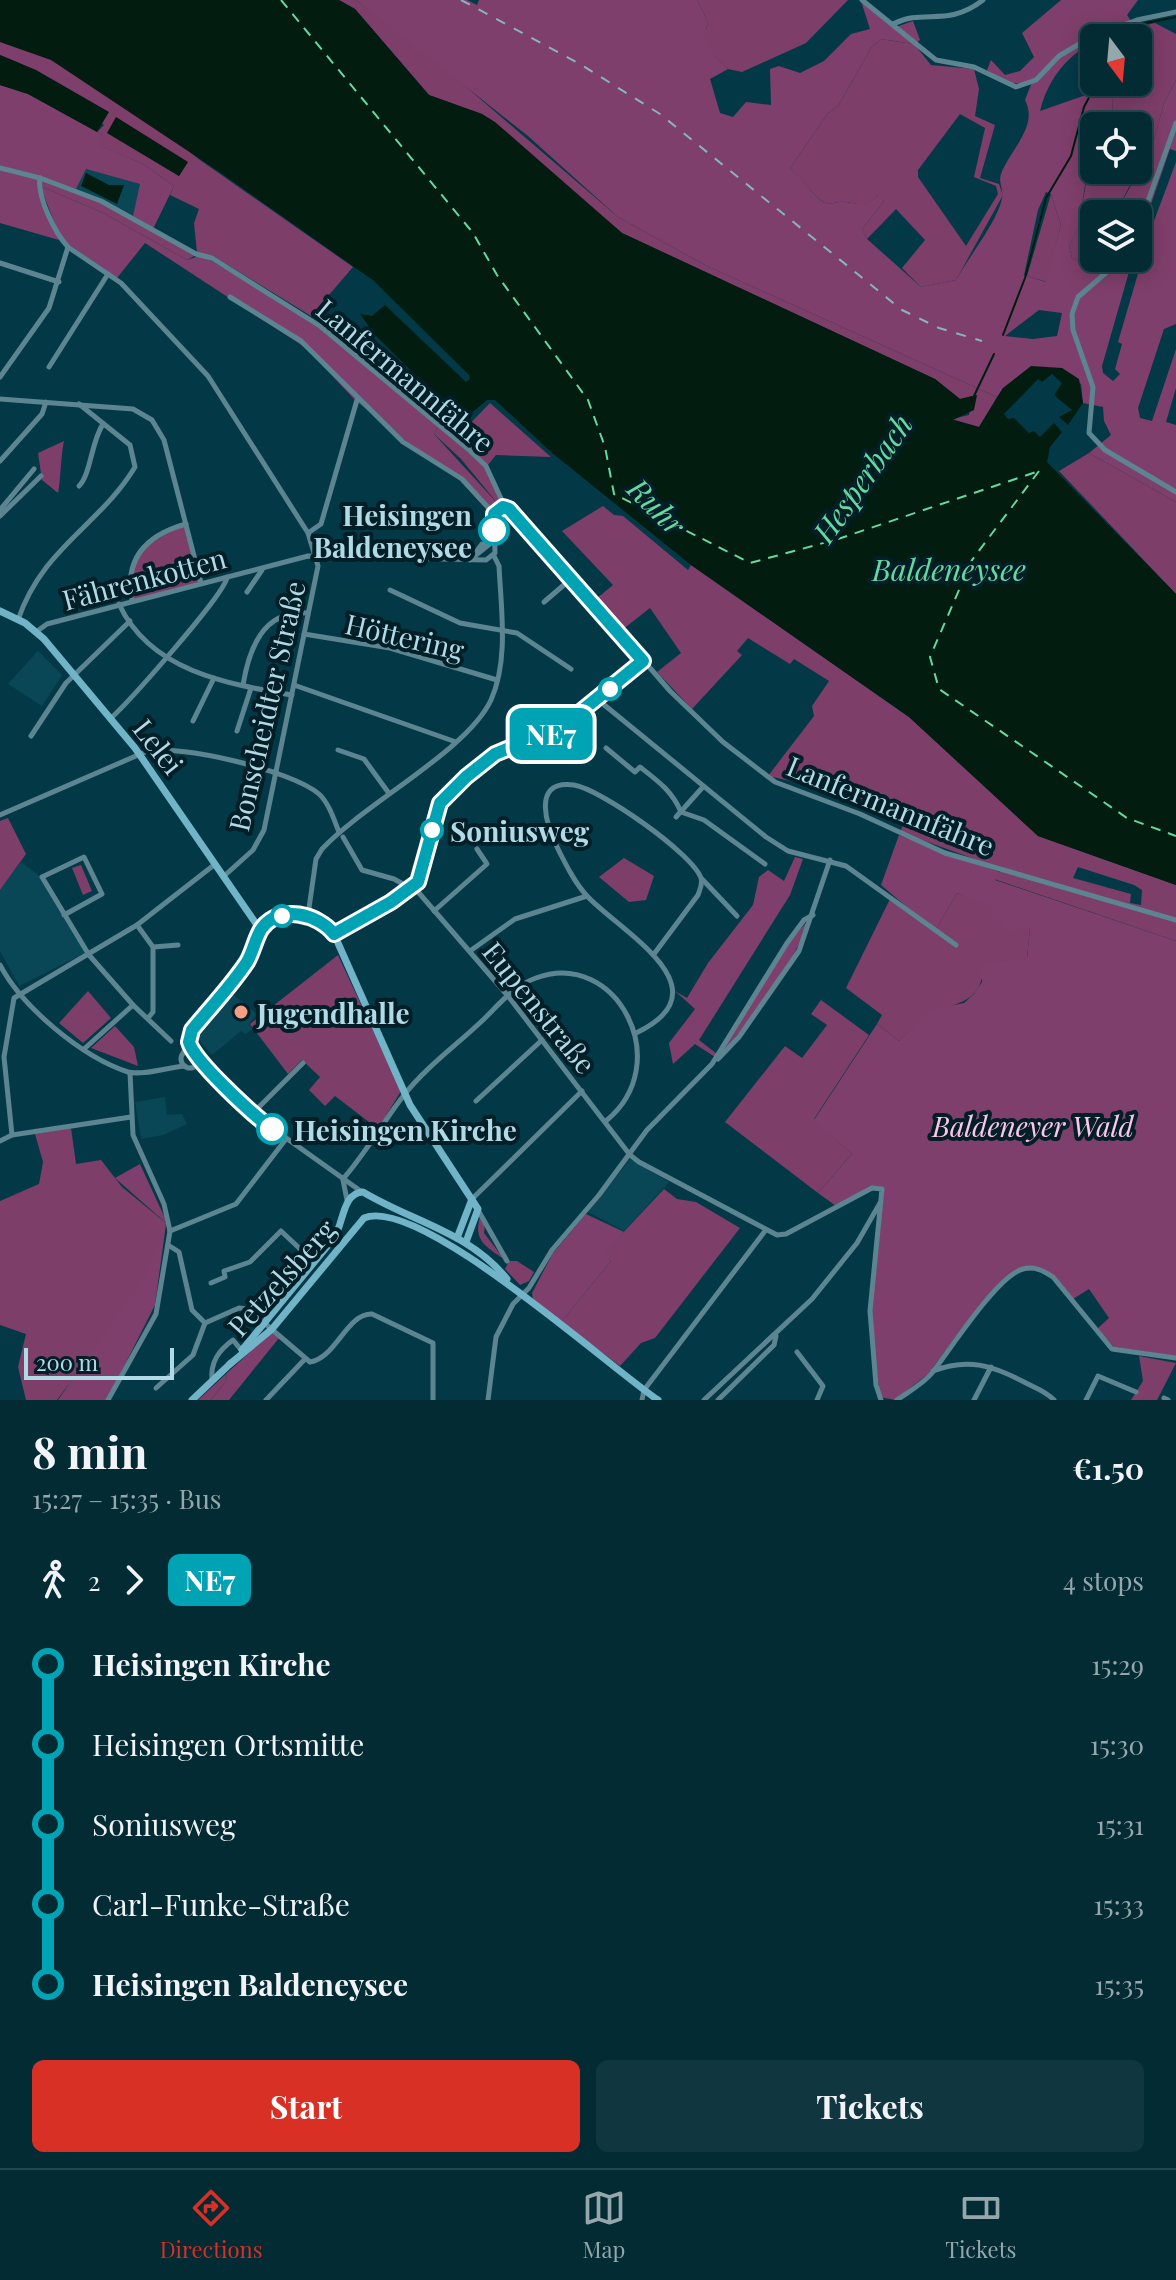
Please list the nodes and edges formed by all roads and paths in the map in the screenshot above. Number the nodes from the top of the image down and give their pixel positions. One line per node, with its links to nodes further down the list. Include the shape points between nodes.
1 (862, 0): 4 (street)
2 (983, 0): 4 (street, via 961,15)
3 (1176, 12): 4 (street, via 1091,37 1059,56 1036,80 1016,87 974,67 936,60)
4 (893, 24)
5 (1176, 123): 8 (street)
6 (0, 168): 7 (street, Lanfermannfähre)
7 (40, 178): 9 (street, via 60,238); 27 (street, Lanfermannfähre, via 101,201 212,258 320,326 486,466)
8 (1148, 200)
9 (68, 247): 12 (street, Bonscheidter Straße); 13 (street)
10 (0, 263): 13 (street)
11 (1106, 272): 26 (street, via 1073,306 1071,321 1093,387 1091,438)
12 (108, 274): 15 (street); 31 (street, Bonscheidter Straße, via 208,376)
13 (59, 282): 16 (street, via 49,308)
14 (230, 297): 18 (street, via 301,341)
15 (49, 367)
16 (0, 377)
17 (0, 399): 19 (street)
18 (357, 400): 29 (street, via 403,442 462,479); 31 (street, via 321,524)
19 (46, 402): 20 (street); 22 (street, via 42,414)
20 (78, 404): 21 (street); 30 (street, via 133,409 152,420 164,440)
21 (103, 424): 25 (street); 47 (street, via 130,445 135,467 43,570)
22 (0, 461)
23 (34, 469): 28 (street)
24 (41, 476): 28 (street)
25 (79, 486)
26 (1176, 492)
27 (505, 507): 29 (street); 38 (street, Lanfermannfähre)
28 (0, 513)
29 (494, 514): 32 (street)
30 (186, 524): 39 (street); 42 (street, via 162,532 140,551 130,574)
31 (308, 533): 33 (street, Bonscheidter Straße)
32 (494, 543): 34 (street); 35 (street, via 482,544)
33 (315, 555): 35 (street, Fährenkotten); 36 (street, Fährenkotten); 46 (street, Bonscheidter Straße, via 318,566)
34 (492, 558): 35 (street, Fährenkotten); 50 (street, via 499,566)
35 (470, 560)
36 (263, 568): 37 (street, Fährenkotten); 41 (street, Fährenkotten)
37 (227, 577): 39 (street, Fährenkotten); 52 (street, via 216,599)
38 (572, 578): 43 (street); 53 (street, Lanfermannfähre)
39 (201, 584): 42 (street, Fährenkotten)
40 (390, 590): 50 (street, via 455,621)
41 (247, 592)
42 (132, 601): 44 (street, Fährenkotten)
43 (544, 602)
44 (119, 604): 48 (street); 49 (street, Fährenkotten, via 44,625)
45 (0, 611): 47 (main road, Lelei)
46 (307, 613): 51 (street, Bonscheidter Straße); 58 (street, via 283,614 266,626 253,648)
47 (18, 620): 49 (main road, Lelei)
48 (130, 621): 52 (street); 55 (street)
49 (36, 632): 55 (main road, Lelei)
50 (501, 632): 54 (street, via 517,633); 57 (street)
51 (304, 634): 57 (street, Höttering, via 387,647); 59 (street, Bonscheidter Straße)
52 (166, 656): 56 (street, via 184,669); 63 (street)
53 (643, 661): 62 (street); 90 (street, Lanfermannfähre, via 723,742 790,790 860,814 945,853)
54 (571, 669)
55 (75, 675): 63 (main road, Lelei); 66 (street)
56 (214, 678): 58 (street); 64 (street)
57 (497, 680): 67 (street, via 483,714)
58 (243, 685): 60 (street)
59 (294, 685): 61 (street, Bonscheidter Straße); 67 (street)
60 (251, 688): 61 (street); 65 (street)
61 (292, 695): 71 (street, Bonscheidter Straße)
62 (597, 699): 72 (street); 83 (street, via 557,730 491,756 448,793 438,809 423,873)
63 (110, 719): 70 (main road, Lelei)
64 (193, 721)
65 (237, 731)
66 (31, 736)
67 (456, 742): 73 (street)
68 (606, 748): 75 (street, via 673,795)
69 (338, 750): 73 (street, via 364,759)
70 (140, 755): 71 (street, via 169,750); 74 (street); 80 (main road, Lelei)
71 (275, 774): 76 (street, via 320,794); 81 (street, Bonscheidter Straße, via 262,836)
72 (702, 788): 75 (street); 78 (street, via 788,851)
73 (388, 792): 76 (street)
74 (0, 815)
75 (678, 815): 79 (street, via 704,820)
76 (341, 835): 83 (street, via 362,870); 87 (street, via 316,859)
77 (477, 849): 85 (street, via 487,864)
78 (830, 860): 88 (street); 97 (street, via 864,878)
79 (765, 864)
80 (214, 865): 81 (main road, Lelei); 91 (street)
81 (222, 877): 92 (main road, Lelei)
82 (701, 879): 84 (street, via 640,821 587,790 566,785 549,796 544,818); 89 (street); 100 (street, via 698,895)
83 (413, 888): 85 (street, Eupenstraße); 93 (street)
84 (587, 896): 99 (street, via 524,915); 100 (street)
85 (434, 911): 99 (street, Eupenstraße)
86 (64, 915): 86 (street, via 102,894 84,857 42,877); 101 (street)
87 (308, 915): 92 (main road, via 289,914); 93 (main road)
88 (813, 915): 94 (street); 95 (street)
89 (737, 916)
90 (1176, 920)
91 (137, 925): 98 (street); 101 (street)
92 (262, 928): 108 (street, via 250,957)
93 (334, 934): 123 (main road)
94 (793, 935): 95 (street); 118 (street)
95 (804, 940): 118 (street, via 739,1037)
96 (178, 945): 98 (street)
97 (956, 945)
98 (153, 947): 106 (street, via 153,1012)
99 (470, 951): 104 (street, Eupenstraße)
100 (654, 954): 107 (street, via 670,978 671,1001 661,1018)
101 (89, 955): 103 (street); 105 (street)
102 (0, 965): 103 (street)
103 (17, 995): 111 (street); 114 (street)
104 (508, 996): 107 (street, via 537,977 571,974 612,995); 109 (street, Eupenstraße); 123 (street)
105 (133, 1005): 106 (street); 111 (street)
106 (147, 1018): 110 (street)
107 (636, 1033): 129 (street, via 636,1079 625,1102)
108 (189, 1038): 112 (street); 113 (street)
109 (542, 1040): 122 (street, Eupenstraße); 124 (street)
110 (171, 1041)
111 (84, 1049): 121 (street)
112 (192, 1050): 113 (street); 116 (street)
113 (184, 1052): 115 (street)
114 (2, 1057): 130 (street)
115 (181, 1059): 119 (street); 120 (street)
116 (196, 1063): 119 (street); 127 (street, via 211,1069)
117 (303, 1063): 127 (street)
118 (712, 1064): 133 (street, via 651,1125)
119 (185, 1066): 120 (street)
120 (168, 1067): 121 (street)
121 (130, 1073): 128 (street)
122 (582, 1091): 129 (street, Eupenstraße); 136 (street)
123 (405, 1094): 125 (street); 126 (main road)
124 (476, 1101)
125 (398, 1104): 126 (street); 134 (street)
126 (410, 1105): 136 (main road)
127 (252, 1114): 131 (street)
128 (131, 1117): 130 (street); 142 (street, via 135,1143 164,1204)
129 (606, 1121): 133 (street, Eupenstraße)
130 (12, 1135): 132 (street)
131 (286, 1139): 134 (street); 142 (street, via 236,1204)
132 (0, 1141)
133 (630, 1155): 143 (street); 149 (street)
134 (343, 1179): 135 (street); 138 (street)
135 (367, 1195): 138 (main road, via 355,1193); 141 (main road, via 373,1207); 144 (main road)
136 (472, 1199): 139 (main road); 144 (main road)
137 (883, 1199): 143 (street, via 882,1189 875,1187 786,1234); 152 (street, via 841,1263); 174 (street, via 870,1302)
138 (347, 1200): 140 (main road)
139 (478, 1209): 144 (main road); 146 (street)
140 (347, 1210): 141 (main road, via 354,1218); 147 (main road, Petzelsberg)
141 (366, 1217): 144 (main road, via 400,1220); 151 (main road, Petzelsberg)
142 (170, 1231): 145 (street)
143 (765, 1231): 162 (street)
144 (459, 1244): 149 (main road, via 494,1263)
145 (168, 1245): 150 (street, via 179,1252 192,1310); 164 (street, via 156,1314)
146 (507, 1261)
147 (315, 1262): 148 (street, via 281,1231 250,1262 224,1271 225,1277); 151 (main road, Petzelsberg)
148 (211, 1283)
149 (521, 1295): 162 (main road); 168 (street, via 496,1337)
150 (205, 1323): 151 (street, via 243,1308); 161 (street, via 193,1355)
151 (270, 1327): 153 (main road, Petzelsberg); 156 (street); 157 (main road, Petzelsberg)
152 (776, 1335): 171 (street); 172 (street, via 774,1345)
153 (242, 1351): 157 (main road, Petzelsberg); 160 (street, Petzelsberg, via 233,1340 219,1351)
154 (797, 1352): 173 (street, via 823,1386)
155 (1176, 1358): 159 (street, via 1112,1349 1053,1277 1027,1268 1016,1272 989,1300)
156 (305, 1359): 166 (street); 167 (street, via 322,1358 362,1316 372,1314 433,1343)
157 (230, 1364): 160 (main road, Petzelsberg)
158 (991, 1367): 159 (street, via 964,1363); 176 (street); 177 (street)
159 (933, 1371): 175 (street)
160 (212, 1381): 165 (main road, Petzelsberg)
161 (156, 1388)
162 (644, 1390): 169 (street); 170 (main road)
163 (1136, 1392): 178 (street, via 1098,1376)
164 (107, 1400)
165 (192, 1400)
166 (266, 1400)
167 (433, 1400)
168 (488, 1400)
169 (642, 1400)
170 (658, 1400)
171 (704, 1400)
172 (718, 1400)
173 (817, 1400)
174 (881, 1400)
175 (897, 1400)
176 (974, 1400)
177 (1054, 1400)
178 (1086, 1400)

